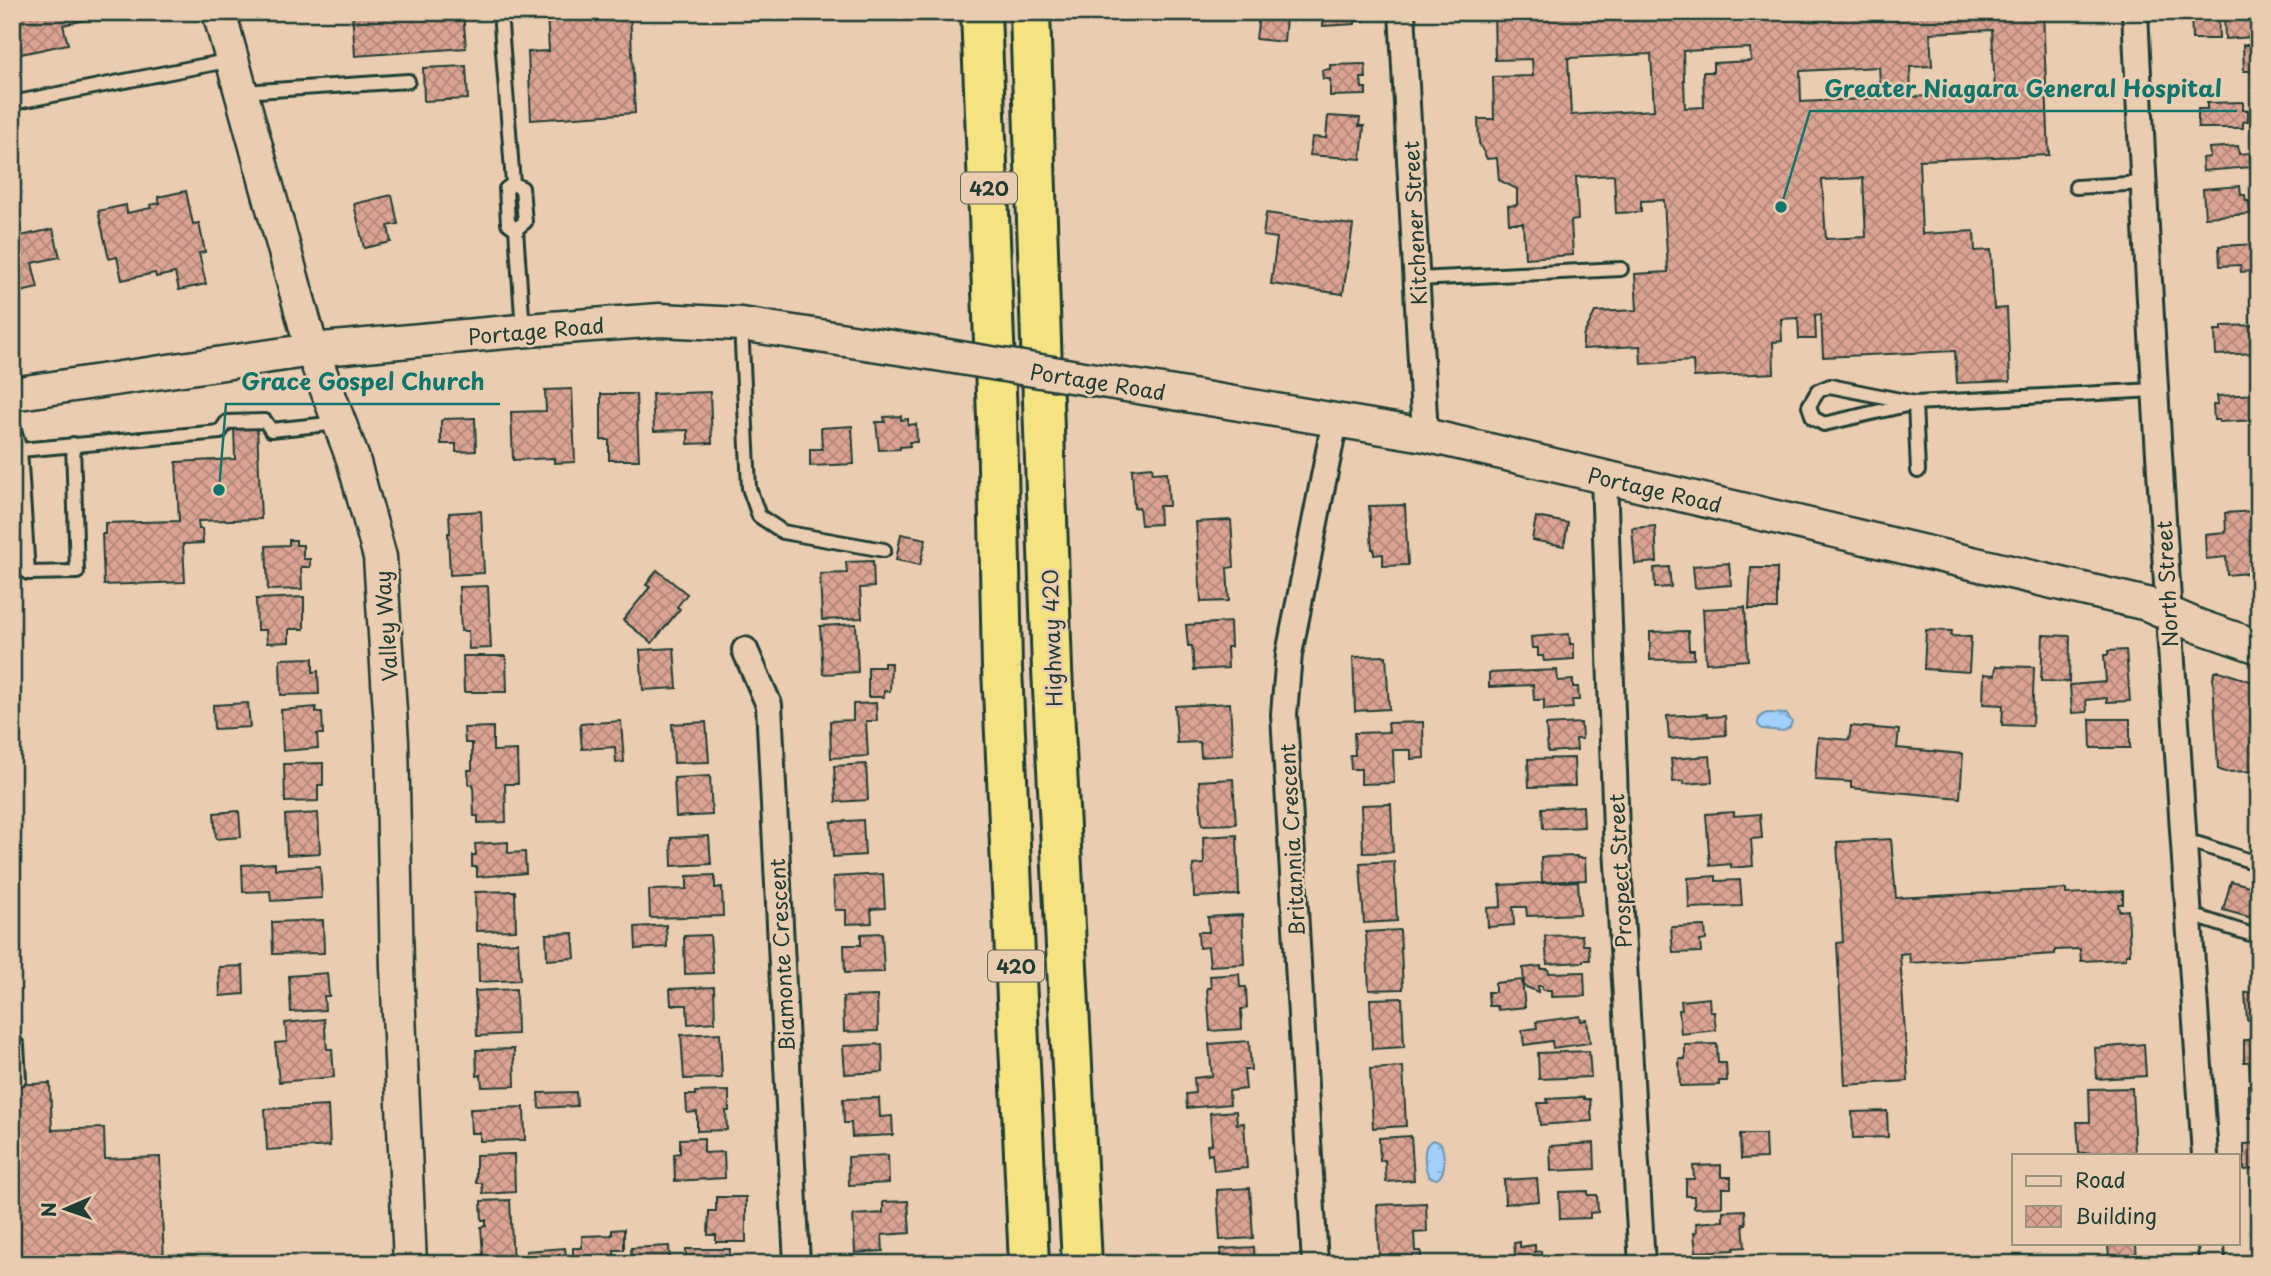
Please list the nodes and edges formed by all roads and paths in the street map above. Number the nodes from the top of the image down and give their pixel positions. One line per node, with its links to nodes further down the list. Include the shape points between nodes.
1 (219, 12): 7 (street, Valley Way)
2 (500, 12): 16 (lane, via 513,184 506,189 508,223 516,229)
3 (981, 12): 45 (highway, 420, via 1002,668)
4 (1030, 12): 46 (highway, Highway 420 / 420, via 1052,668)
5 (1402, 12): 14 (street, Kitchener Street)
6 (2135, 12): 11 (street, North Street)
7 (233, 60): 9 (street, Valley Way); 10 (lane)
8 (408, 81): 9 (lane)
9 (241, 92): 17 (street, Valley Way)
10 (12, 103)
11 (2143, 183): 12 (lane); 18 (street, North Street)
12 (2076, 187)
13 (1621, 269): 14 (lane)
14 (1417, 279): 26 (street, Kitchener Street)
15 (741, 324): 16 (street, Portage Road, via 660,320); 21 (street, Portage Road, bridge); 31 (lane, via 749,488 759,516 783,532)
16 (523, 330): 17 (street, Portage Road)
17 (312, 350): 19 (street, Portage Road); 22 (street, Valley Way)
18 (2155, 390): 20 (lane); 32 (street, North Street)
19 (12, 394)
20 (1914, 403): 20 (lane, via 1830,386 1818,390 1809,406 1812,418 1824,424); 29 (lane)
21 (1335, 421): 26 (street, Portage Road); 47 (street, Britannia Crescent, via 1289,653 1284,715)
22 (338, 422): 25 (lane, via 264,430 265,421 227,422); 43 (street, Valley Way, via 380,557 392,742)
23 (12, 423): 28 (lane)
24 (234, 431): 25 (lane)
25 (220, 432): 27 (lane)
26 (1424, 435): 30 (street, Portage Road)
27 (73, 444): 28 (lane); 28 (lane, via 77,572 28,573)
28 (20, 450)
29 (1918, 471)
30 (1604, 477): 32 (street, Portage Road); 48 (street, Prospect Street, via 1616,831)
31 (884, 550)
32 (2168, 612): 33 (street, Portage Road); 35 (street, North Street)
33 (2259, 646)
34 (746, 650): 44 (street, Biamonte Crescent, via 769,705)
35 (2185, 845): 36 (lane, via 2199,844); 37 (street, North Street)
36 (2259, 864)
37 (2189, 914): 38 (lane); 41 (street, North Street)
38 (2259, 937)
39 (12, 1046): 40 (lane, via 17,1045)
40 (19, 1079)
41 (2205, 1154)
42 (2211, 1244): 49 (street)
43 (410, 1264)
44 (797, 1264)
45 (1029, 1264)
46 (1082, 1264)
47 (1315, 1264)
48 (1642, 1264)
49 (2212, 1264)

